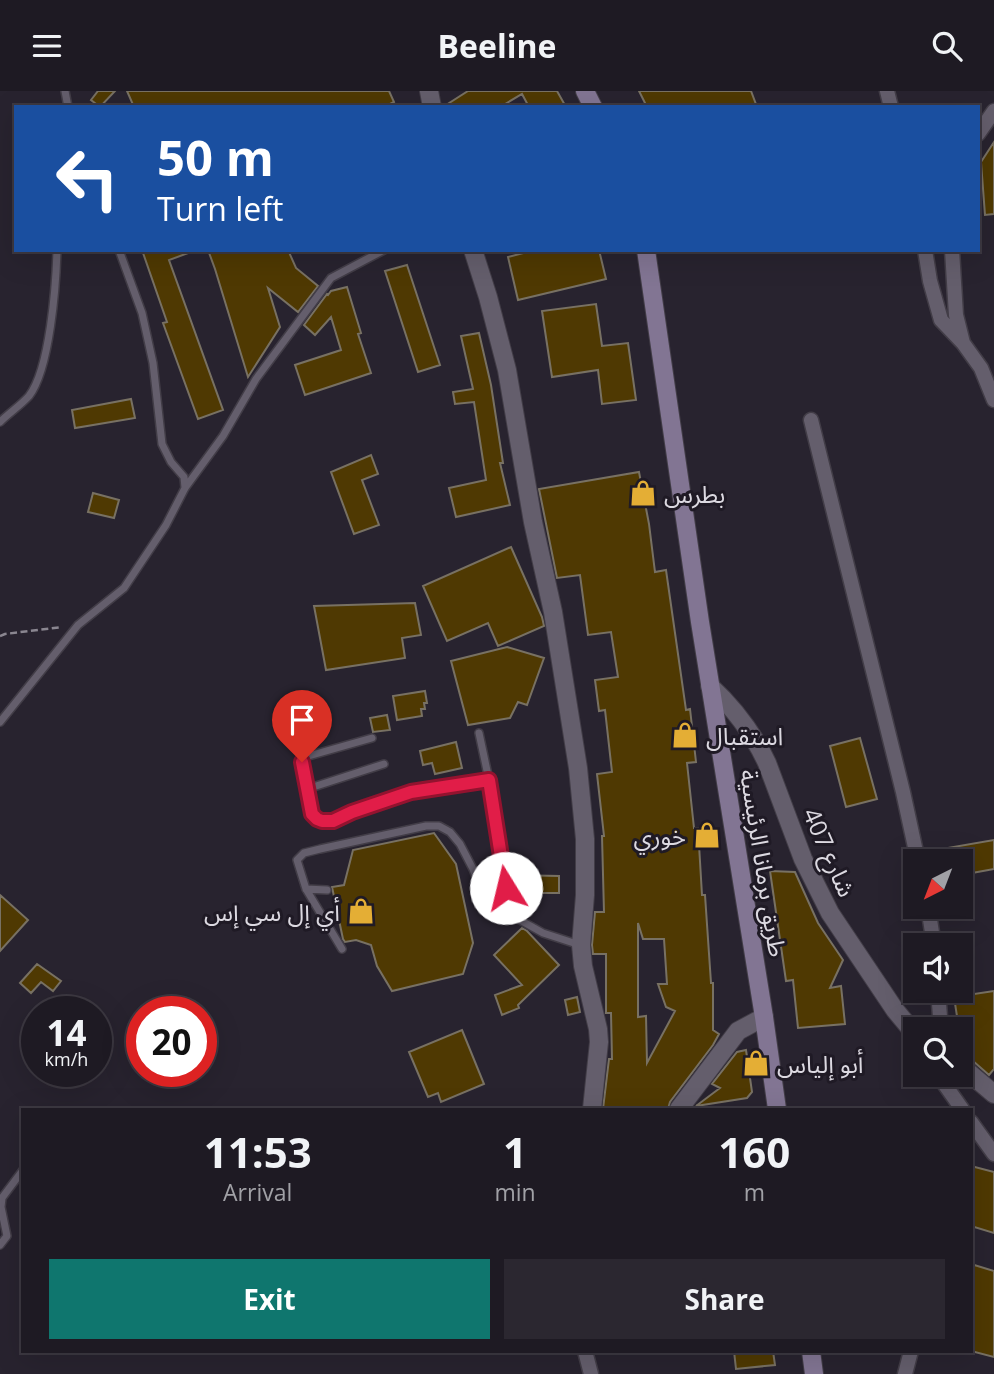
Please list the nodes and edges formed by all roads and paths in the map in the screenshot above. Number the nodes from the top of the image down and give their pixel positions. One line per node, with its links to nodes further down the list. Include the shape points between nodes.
1 (994, 111): 2 (street)
2 (980, 131)
3 (57, 252): 13 (lane, via 40,373 29,395)
4 (120, 252): 14 (lane, via 142,313 162,444 184,477)
5 (380, 252): 14 (lane, via 331,278 256,379)
6 (474, 252): 28 (street, via 507,370 578,768 585,839)
7 (646, 252): 17 (main road, طريق برمانا الرئيسية)
8 (925, 252): 10 (street, via 941,320)
9 (952, 252): 10 (street, via 956,315)
10 (963, 343): 11 (street, via 981,368)
11 (994, 400)
12 (811, 420): 24 (street)
13 (0, 422)
14 (185, 488): 15 (lane, via 124,588)
15 (78, 625): 16 (path); 18 (lane)
16 (0, 636)
17 (710, 686): 30 (main road, طريق برمانا الرئيسية); 31 (street, شارع 407, via 751,731 830,913)
18 (0, 722)
19 (479, 733): 22 (lane)
20 (372, 738): 23 (lane, via 305,757)
21 (383, 764): 23 (lane)
22 (489, 780): 23 (lane, via 411,792 333,821 312,814); 27 (lane)
23 (307, 789)
24 (915, 849)
25 (306, 889): 26 (lane); 27 (lane, via 297,860 303,853 439,826 460,844 491,905); 29 (lane)
26 (327, 890)
27 (511, 915): 28 (lane, via 543,933)
28 (581, 945): 36 (street, via 599,1042)
29 (342, 950)
30 (764, 1017): 37 (street, via 738,1031); 38 (main road, طريق برمانا الرئيسية)
31 (903, 1020)
32 (973, 1076): 35 (street)
33 (946, 1087): 34 (street)
34 (948, 1090): 39 (street); 40 (street)
35 (994, 1094)
36 (592, 1108)
37 (680, 1108)
38 (777, 1108)
39 (946, 1108)
40 (961, 1108)
41 (973, 1125): 42 (street)
42 (994, 1154)
43 (21, 1173): 44 (lane, via 2,1198 7,1236)
44 (0, 1245)
45 (586, 1353): 48 (street)
46 (811, 1353): 49 (main road)
47 (910, 1353): 50 (street)
48 (591, 1374)
49 (814, 1374)
50 (905, 1374)

